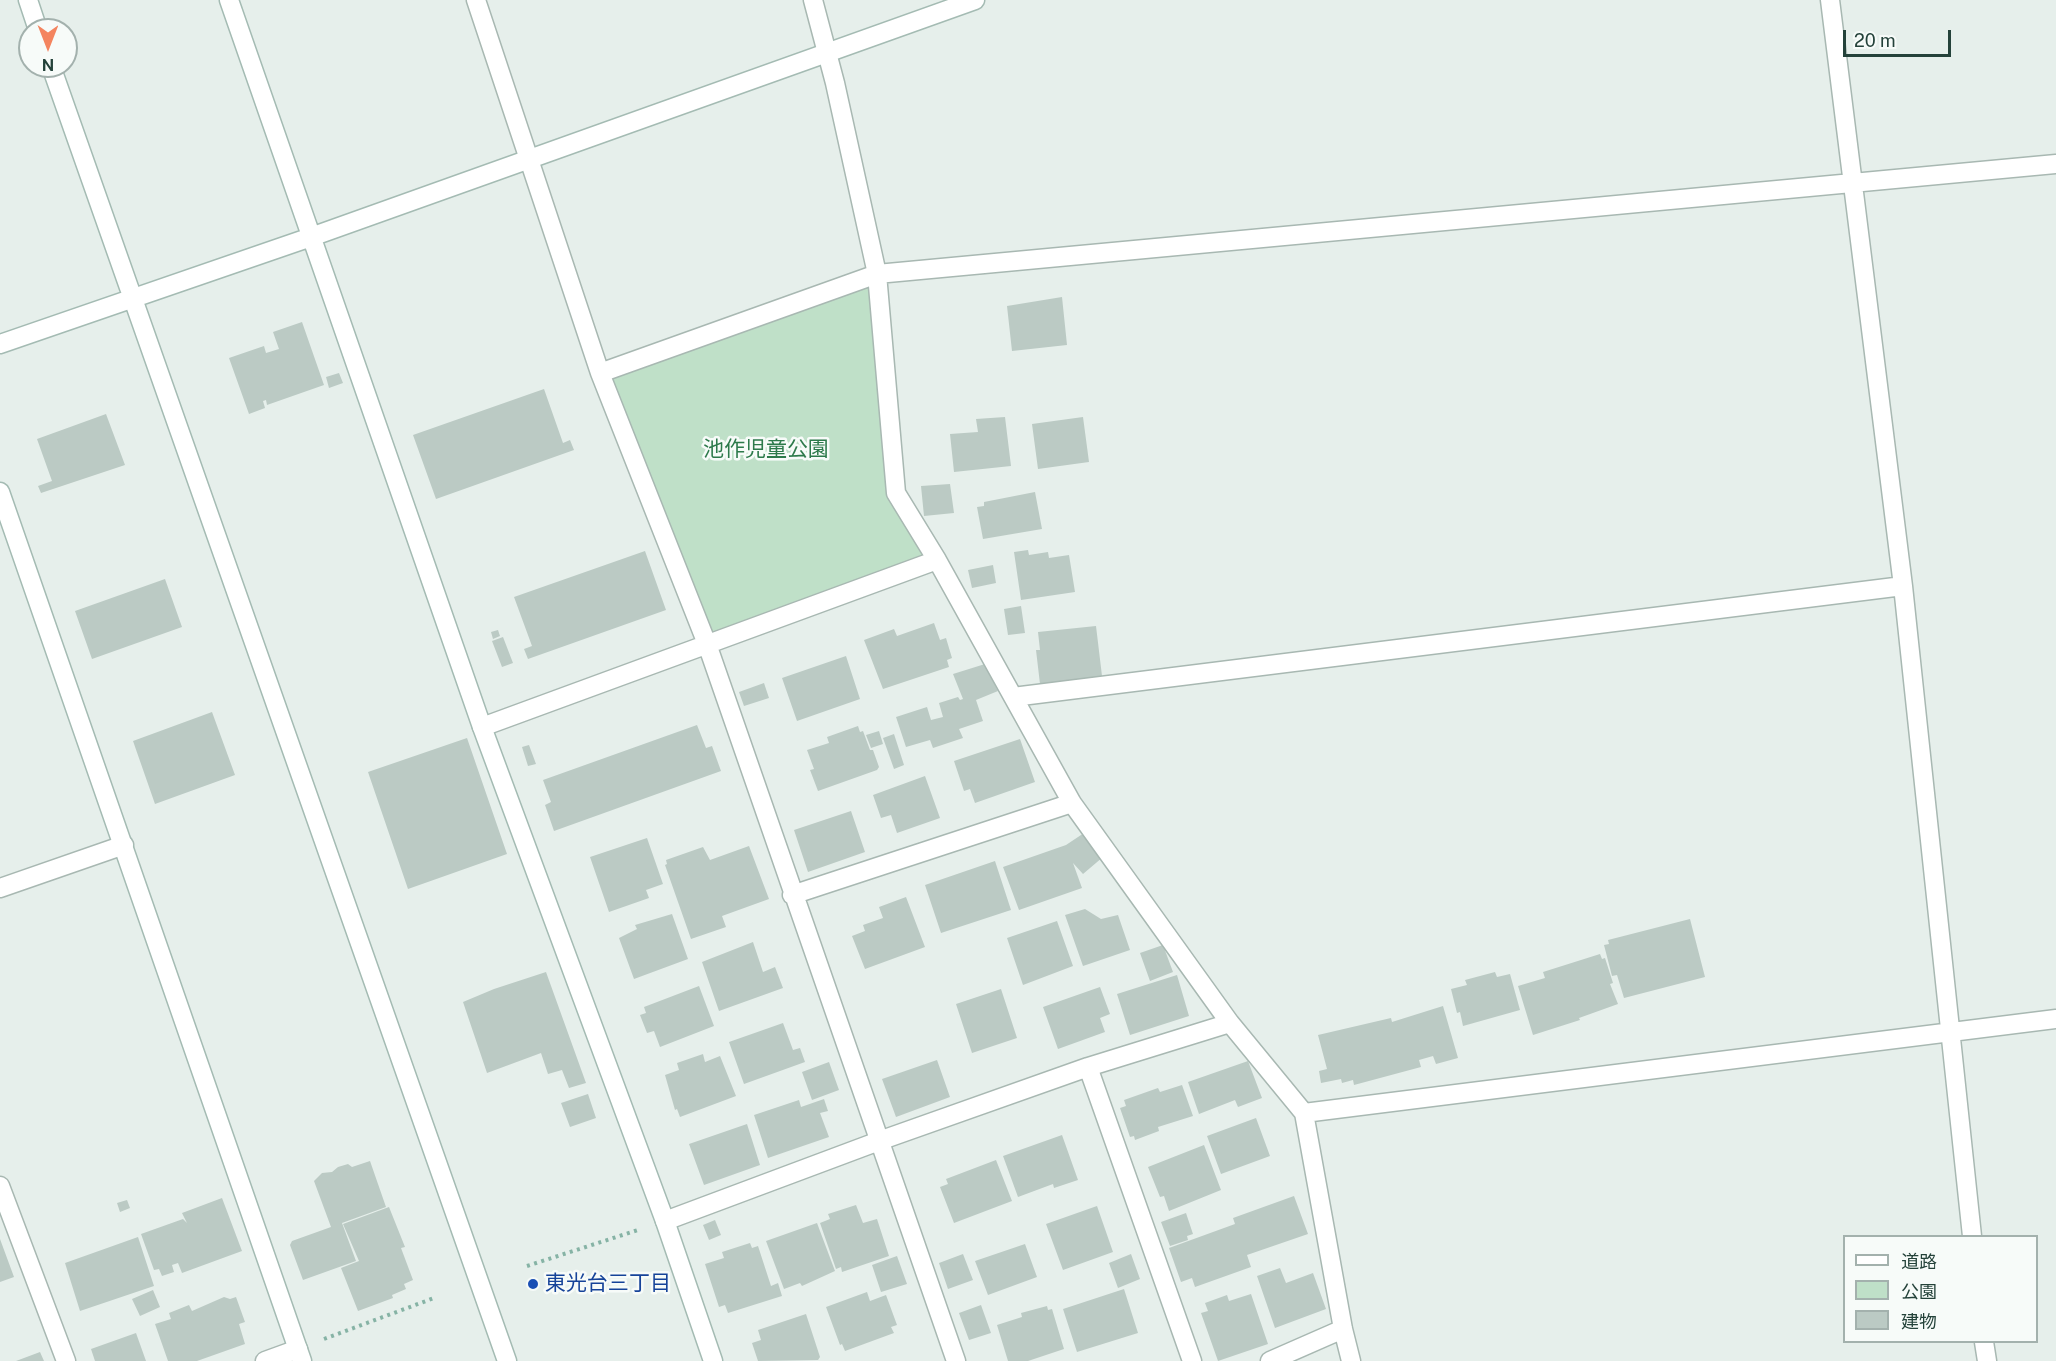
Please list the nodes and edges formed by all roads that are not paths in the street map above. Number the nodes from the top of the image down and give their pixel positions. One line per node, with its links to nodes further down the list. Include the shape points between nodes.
1 (28, 0): 7 (street)
2 (230, 0): 13 (street)
3 (476, 0): 10 (street)
4 (813, 0): 8 (street)
5 (975, 0): 8 (street)
6 (1830, 0): 12 (street)
7 (34, 18)
8 (828, 51): 10 (street); 14 (street)
9 (55, 78): 15 (street)
10 (530, 158): 13 (street); 17 (street)
11 (2056, 164): 12 (street)
12 (1854, 182): 14 (street); 20 (street)
13 (311, 237): 15 (street); 23 (street)
14 (877, 274): 17 (street); 19 (street, via 896,493)
15 (133, 297): 16 (street); 42 (street)
16 (0, 344)
17 (600, 374): 21 (street)
18 (0, 492): 25 (street)
19 (937, 560): 21 (street); 22 (street)
20 (1903, 586): 22 (street); 30 (street)
21 (707, 644): 23 (street); 27 (street)
22 (1013, 697): 24 (street)
23 (482, 727): 35 (street)
24 (1072, 803): 27 (street); 29 (street)
25 (124, 845): 26 (street); 39 (street)
26 (0, 888)
27 (792, 895): 33 (street)
28 (2056, 1019): 30 (street)
29 (1230, 1023): 31 (street); 32 (street)
30 (1949, 1032): 32 (street); 36 (street)
31 (1088, 1067): 33 (street); 45 (street)
32 (1304, 1113): 37 (street)
33 (879, 1141): 35 (street); 44 (street)
34 (0, 1186): 40 (street)
35 (665, 1221): 43 (street)
36 (1972, 1235)
37 (1342, 1329): 46 (street); 47 (street)
38 (1984, 1343): 48 (street)
39 (300, 1355): 41 (street)
40 (66, 1361)
41 (265, 1361)
42 (507, 1361)
43 (713, 1361)
44 (956, 1361)
45 (1192, 1361)
46 (1270, 1361)
47 (1351, 1361)
48 (1987, 1361)

